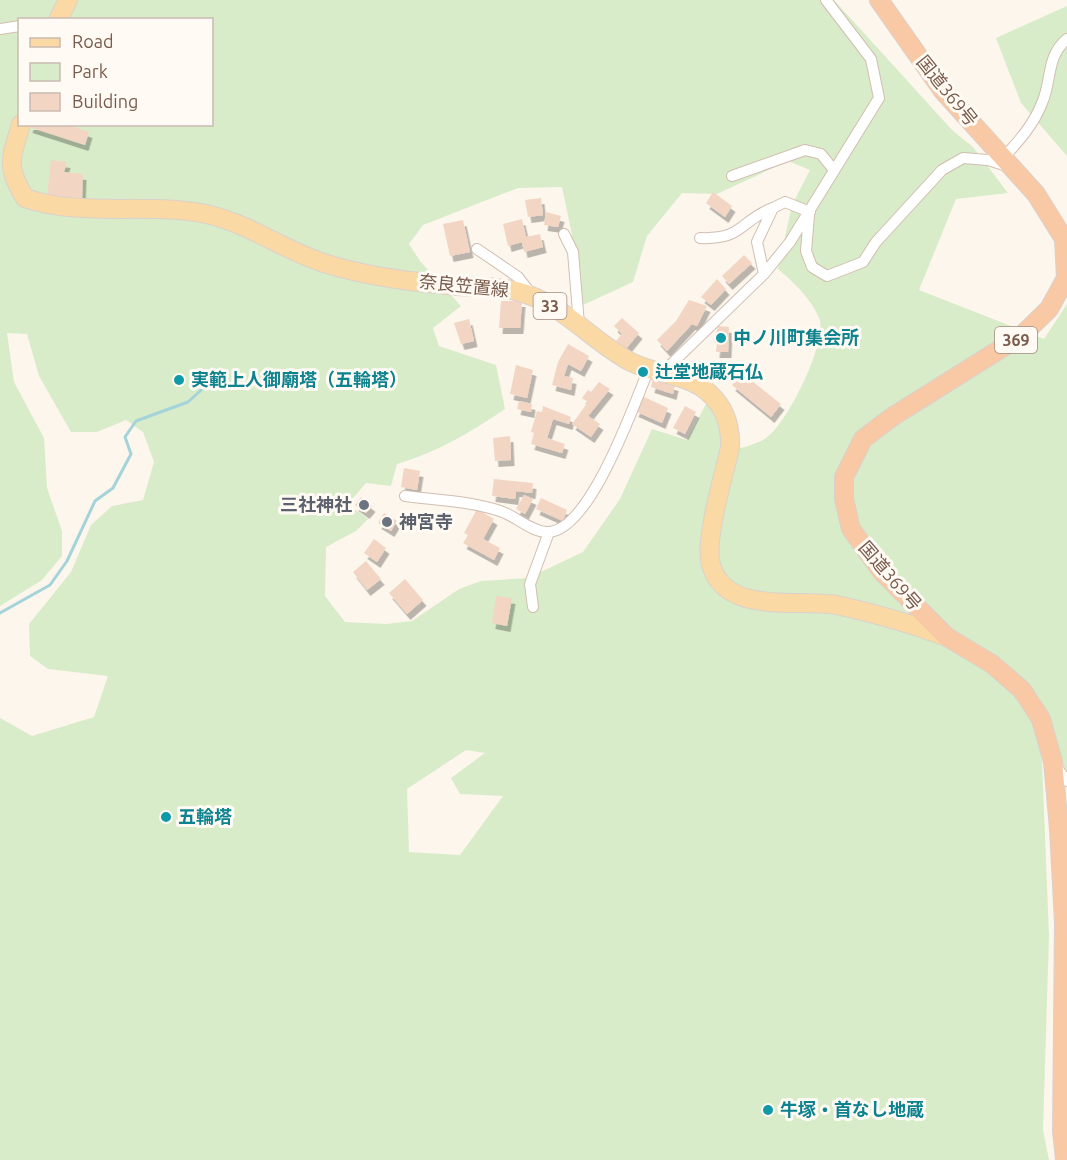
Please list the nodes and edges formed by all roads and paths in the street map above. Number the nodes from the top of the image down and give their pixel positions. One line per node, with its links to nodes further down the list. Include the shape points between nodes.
1 (68, 0): 4 (main road)
2 (826, 0): 10 (street, via 871,59 879,98)
3 (879, 0): 9 (highway, 国道369号 / 369, via 943,90)
4 (59, 18)
5 (18, 26): 6 (street)
6 (0, 29)
7 (1067, 39): 9 (street, via 1052,57 1043,102)
8 (20, 126): 18 (main road, 奈良笠置線 / 33, via 10,161 12,176 25,198 37,202 203,213 328,264 394,279 513,290)
9 (1007, 162): 13 (street, via 963,158 942,170 876,242 863,262 827,276 812,267 806,250); 24 (highway, 国道369号 / 369, via 1036,194 1064,239 1066,278 1049,309 1021,336 863,439 844,477 851,529 882,572)
10 (833, 169): 11 (street, via 821,154 805,150); 13 (street)
11 (732, 176)
12 (773, 208): 13 (street, via 785,202); 15 (street, via 735,234); 17 (street, via 757,242)
13 (810, 212): 17 (street)
14 (564, 234): 19 (street, via 573,252)
15 (700, 238)
16 (477, 249): 18 (street, via 518,277)
17 (764, 274): 20 (street)
18 (532, 296): 19 (main road, 奈良笠置線 / 33)
19 (579, 324): 20 (main road, 奈良笠置線 / 33, via 620,356)
20 (655, 372): 22 (street, via 586,507); 24 (main road, 奈良笠置線 / 33, via 702,387 727,419 730,448 711,541 710,562 717,581 753,600 835,605)
21 (405, 496): 22 (street, via 501,511 539,531)
22 (549, 532): 23 (street, via 530,584)
23 (533, 607)
24 (947, 637): 25 (highway, 国道369号 / 369, via 992,664 1022,690 1041,719)
25 (1053, 762): 26 (street); 27 (highway, 国道369号 / 369, via 1064,922)
26 (1067, 781)
27 (1065, 1160)

